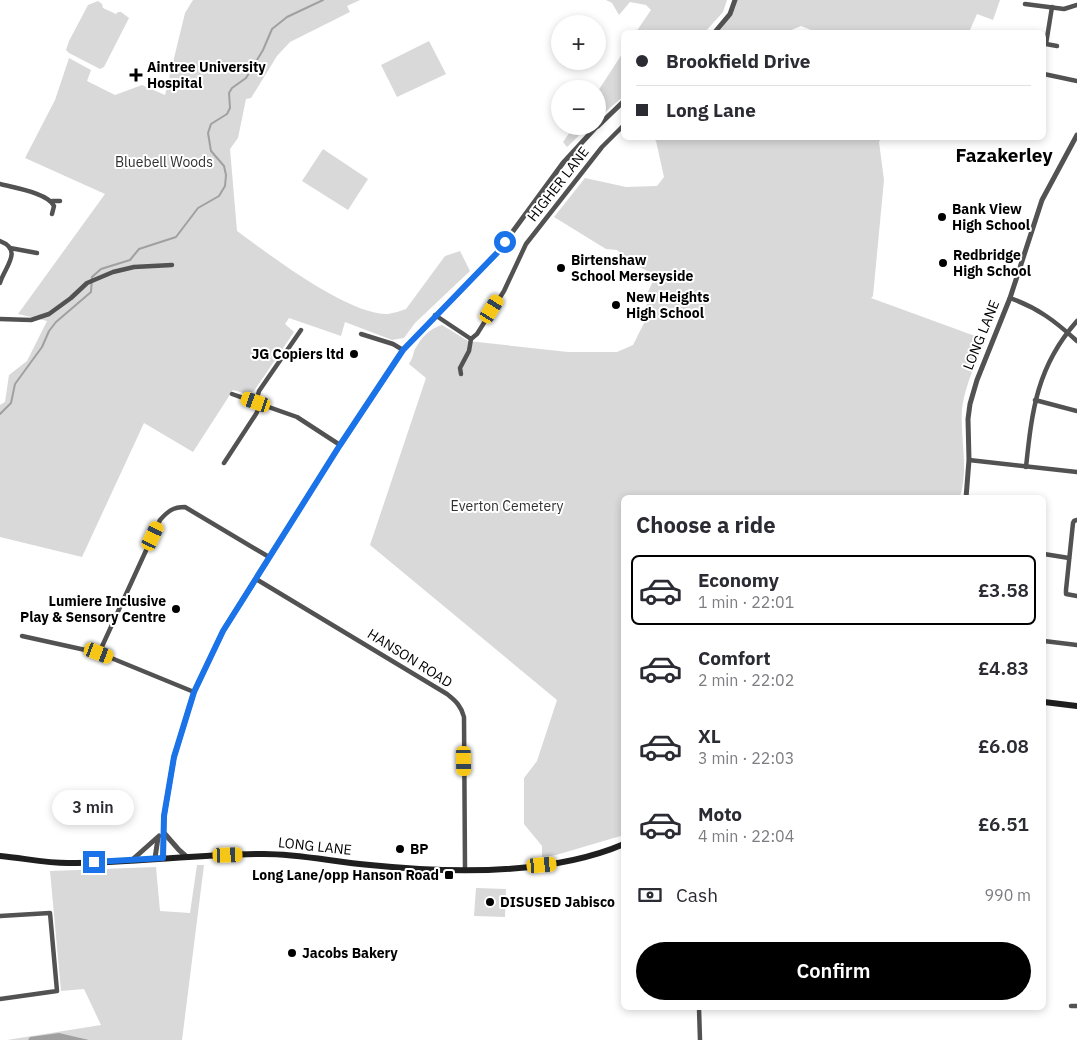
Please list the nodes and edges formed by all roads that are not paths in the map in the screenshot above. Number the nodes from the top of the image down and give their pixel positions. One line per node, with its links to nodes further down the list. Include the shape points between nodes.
1 (735, 0): 5 (street, via 730,14)
2 (1025, 4): 4 (street)
3 (1077, 5): 4 (street, via 1064,9)
4 (1052, 7): 6 (street)
5 (717, 30)
6 (1046, 39)
7 (1046, 44): 8 (street)
8 (1057, 46)
9 (1046, 74): 10 (street)
10 (1077, 81)
11 (621, 104): 12 (street)
12 (606, 118)
13 (621, 128): 32 (street, HIGHER LANE, via 602,147 526,244 504,291)
14 (589, 135): 26 (street, via 497,253)
15 (1077, 135): 25 (street, LONG LANE, via 1042,200)
16 (0, 184): 17 (street)
17 (52, 200): 18 (street); 19 (street)
18 (60, 201)
19 (52, 214)
20 (0, 241): 21 (street)
21 (10, 248): 22 (street); 24 (street, via 11,262)
22 (37, 253)
23 (172, 265): 27 (street, via 113,272 86,283 49,314 31,320)
24 (0, 283)
25 (1010, 298): 30 (street, via 1038,310); 41 (street, LONG LANE, via 970,404)
26 (435, 316): 32 (street); 34 (street)
27 (0, 319)
28 (1077, 321): 30 (street)
29 (302, 330): 38 (street, via 259,391)
30 (1067, 332): 33 (street); 37 (street, via 1043,373)
31 (361, 334): 34 (street)
32 (472, 339): 35 (street, HIGHER LANE, via 460,368)
33 (1077, 342)
34 (403, 350): 40 (street)
35 (461, 374)
36 (232, 394): 38 (street)
37 (1035, 400): 39 (street); 43 (street)
38 (258, 403): 40 (street, via 297,417); 42 (street, via 256,414)
39 (1077, 411)
40 (340, 445): 48 (street)
41 (970, 460): 43 (street); 45 (street, LONG LANE)
42 (224, 463)
43 (1026, 467): 44 (street)
44 (1077, 472)
45 (966, 495)
46 (1077, 520): 49 (street, via 1073,523)
47 (1046, 554): 49 (street)
48 (269, 557): 50 (street); 55 (street, via 193,511 176,508 168,512 160,520)
49 (1069, 558): 51 (street, via 1066,594)
50 (256, 578): 56 (street, via 223,631); 65 (street, HANSON ROAD, via 447,694 462,708)
51 (1077, 596)
52 (22, 636): 55 (street)
53 (1046, 642): 54 (street)
54 (1077, 645)
55 (99, 653): 56 (street)
56 (194, 692): 59 (street, via 174,757)
57 (1046, 702): 58 (main road)
58 (1077, 706)
59 (162, 835): 62 (street); 63 (street); 64 (street)
60 (621, 845): 65 (main road, LONG LANE, via 562,864)
61 (0, 856): 64 (main road, LONG LANE, via 66,863)
62 (187, 857): 63 (main road, LONG LANE); 65 (main road, LONG LANE, via 290,854 370,865)
63 (159, 858): 64 (main road, LONG LANE)
64 (132, 860)
65 (465, 869)
66 (0, 916): 67 (street, via 50,913 57,991)
67 (0, 999)
68 (1071, 1006): 69 (street)
69 (1077, 1006)
70 (699, 1010): 71 (street)
71 (700, 1040)

